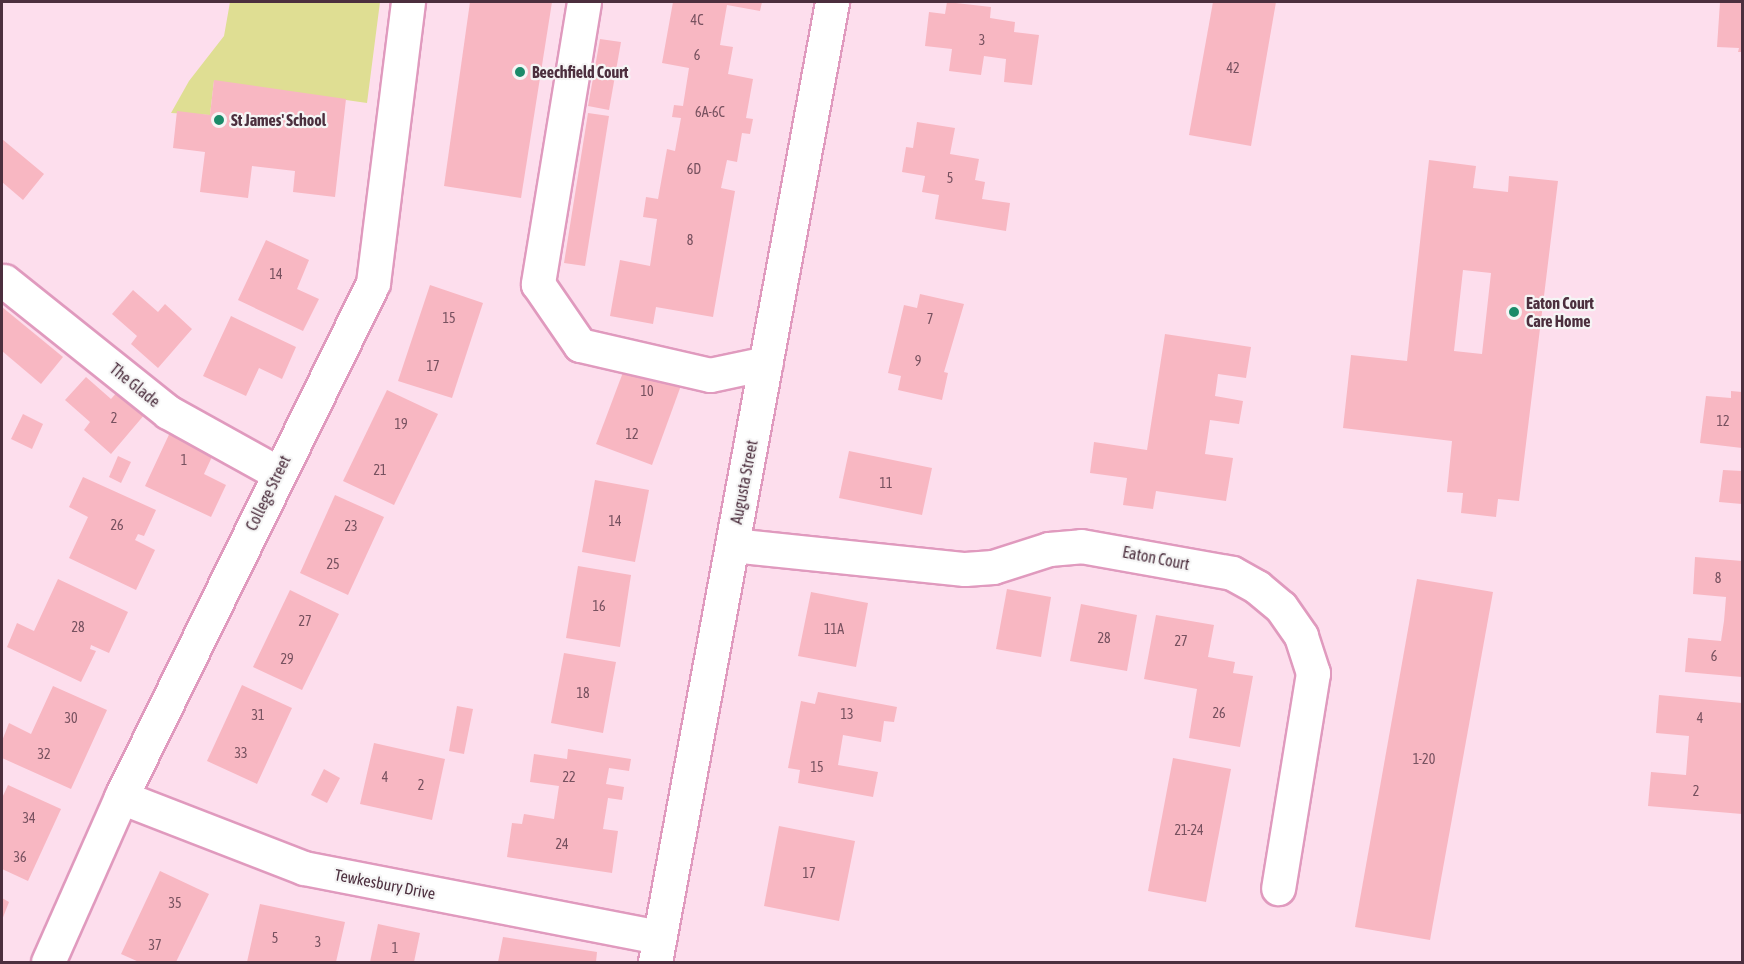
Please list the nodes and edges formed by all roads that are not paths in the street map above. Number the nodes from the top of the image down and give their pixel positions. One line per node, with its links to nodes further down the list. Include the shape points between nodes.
1 (408, 2): 6 (street, College Street, via 373,283)
2 (584, 2): 5 (street, via 538,284 580,345 710,375)
3 (832, 2): 5 (street, Augusta Street)
4 (4, 281): 6 (street, The Glade, via 168,412)
5 (766, 363): 7 (street, Augusta Street)
6 (278, 473): 8 (street, College Street)
7 (732, 545): 9 (street, Eaton Court, via 965,569 993,567 1049,549 1081,546 1232,573 1257,587 1281,607 1301,636 1313,673); 10 (street, Augusta Street)
8 (121, 797): 10 (street, Tewkesbury Drive, via 304,868); 11 (street, College Street)
9 (1278, 888)
10 (657, 950)
11 (48, 963)

